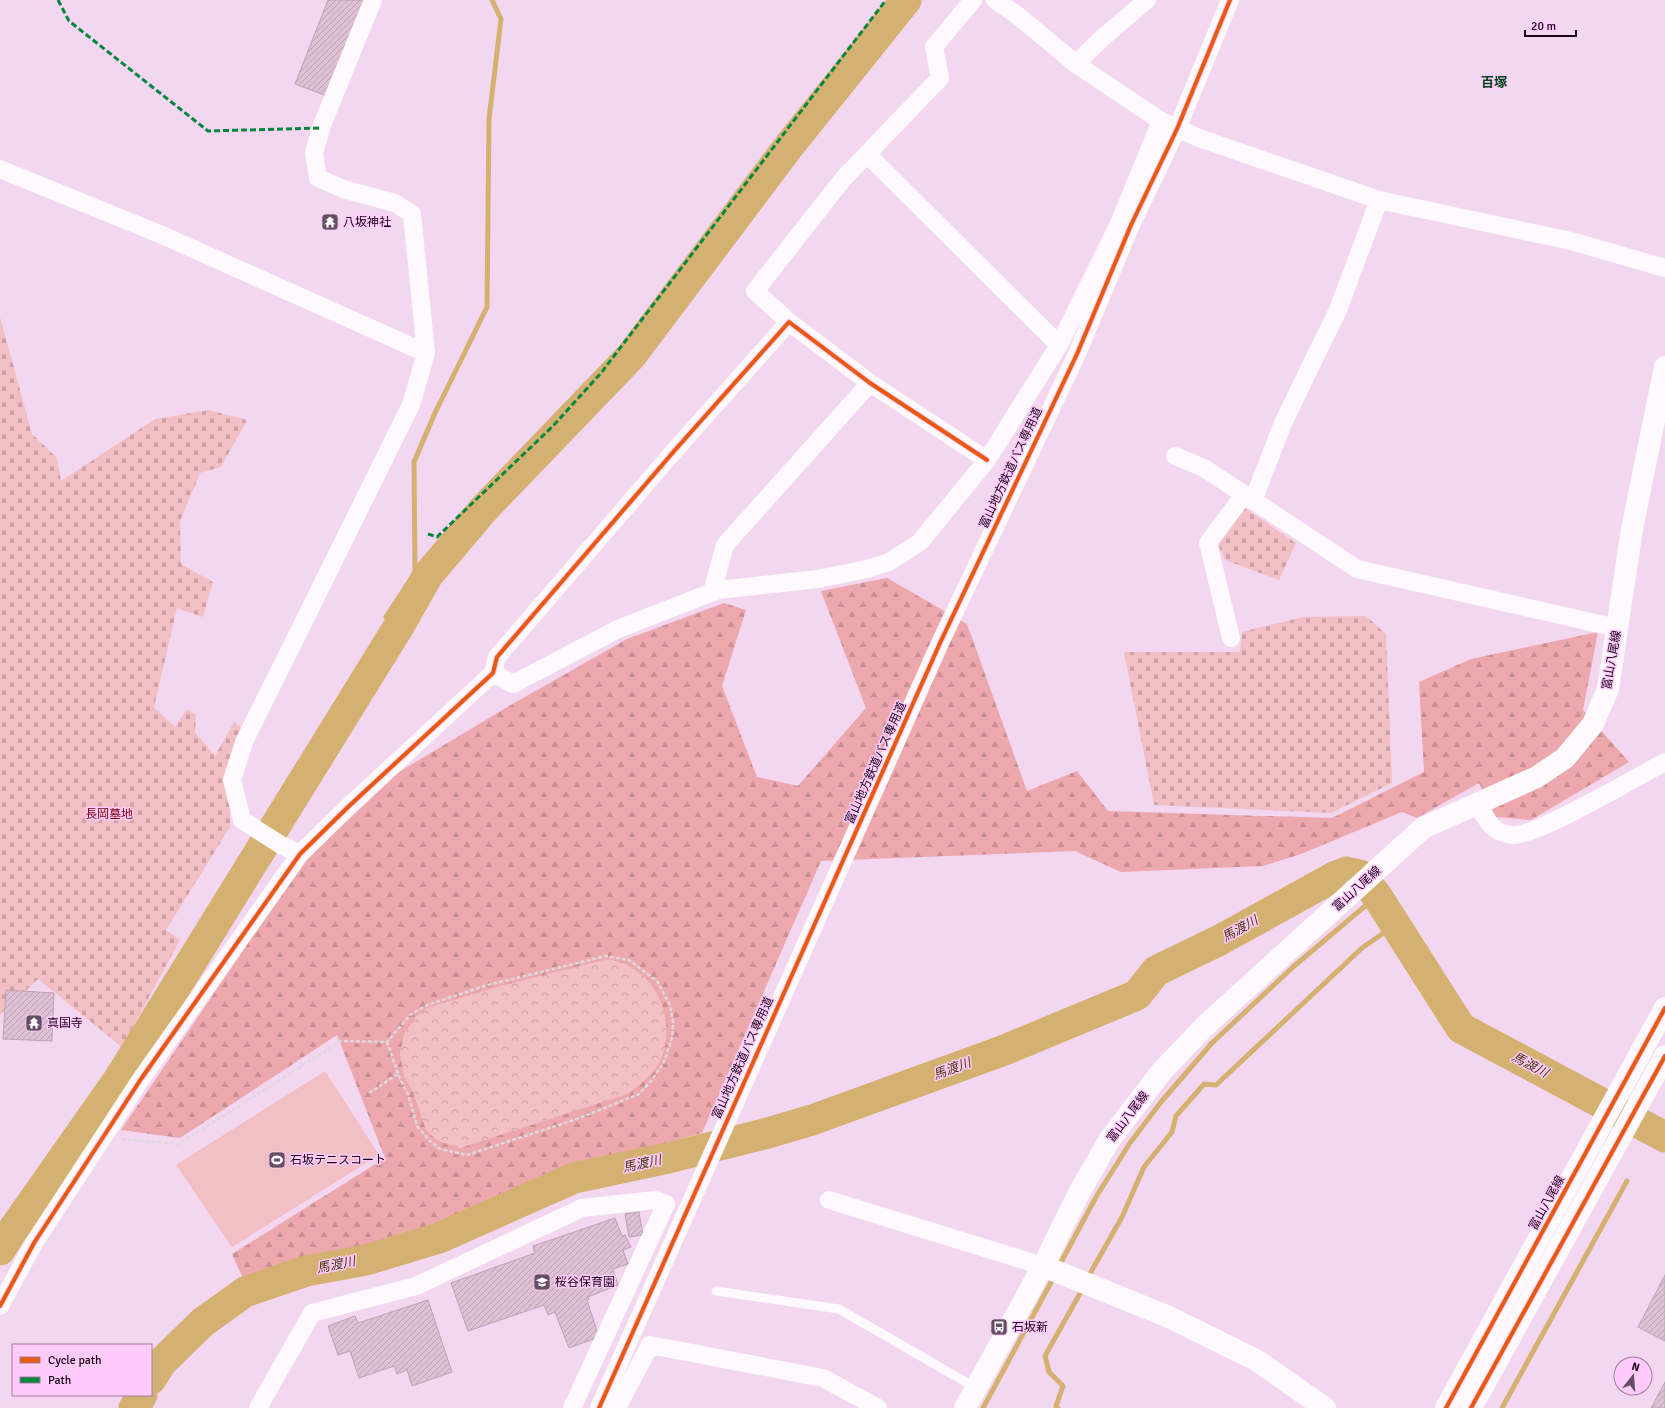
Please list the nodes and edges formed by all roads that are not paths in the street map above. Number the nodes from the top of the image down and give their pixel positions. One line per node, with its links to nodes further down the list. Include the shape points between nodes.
1 (373, 0): 15 (street, via 322,125 314,153 318,178 346,190 395,203 412,214)
2 (973, 0): 9 (street, via 934,47 940,78)
3 (995, 0): 6 (street)
4 (1147, 0): 6 (street)
5 (1230, 0): 8 (street, 富山地方鉄道バス専用道)
6 (1076, 64): 7 (street)
7 (1161, 120): 8 (street); 14 (street, via 1118,226)
8 (1177, 129): 11 (street); 37 (street, 富山地方鉄道バス専用道, via 1131,225 1077,354 943,636)
9 (867, 154): 13 (street, via 843,179 755,291); 14 (street)
10 (0, 169): 15 (street, via 162,235)
11 (1379, 200): 12 (street, via 1571,241); 20 (street, via 1338,310)
12 (1665, 268)
13 (789, 322): 17 (street); 24 (street, via 497,656)
14 (1059, 345): 19 (street)
15 (426, 353): 27 (street, via 411,404 244,742 232,780 242,820)
16 (1665, 367): 22 (main road, 富山八尾線, via 1632,529)
17 (870, 383): 19 (street); 21 (street, via 725,544)
18 (1175, 456): 20 (street, via 1204,468)
19 (987, 460): 21 (street, via 920,542 889,562 867,570 818,579)
20 (1249, 498): 22 (street, via 1357,569); 23 (street, via 1208,543)
21 (712, 592): 24 (street, via 618,629 513,684)
22 (1617, 628): 26 (main road, 富山八尾線, via 1608,689 1593,724 1565,758 1537,777)
23 (1231, 638)
24 (493, 673): 27 (street)
25 (1665, 762): 26 (street, via 1536,829 1512,836 1493,829)
26 (1476, 804): 31 (main road, 富山八尾線, via 1423,828 1205,1026 1162,1071 1110,1139 1080,1191)
27 (300, 854): 33 (street, via 141,1078 34,1243)
28 (1665, 1008): 42 (main road, 富山八尾線)
29 (1665, 1056): 43 (main road)
30 (828, 1200): 31 (street)
31 (1043, 1266): 34 (main road, 富山八尾線); 41 (main road, via 1169,1317 1256,1360)
32 (716, 1291): 34 (lane, via 839,1308)
33 (0, 1306)
34 (976, 1388): 40 (main road, 富山八尾線)
35 (258, 1408): 36 (street, via 312,1313 416,1286 582,1208 655,1200 666,1204)
36 (572, 1408)
37 (599, 1408)
38 (617, 1408): 39 (street, via 650,1344 823,1378)
39 (878, 1408)
40 (965, 1408)
41 (1325, 1408)
42 (1446, 1408)
43 (1471, 1408)

